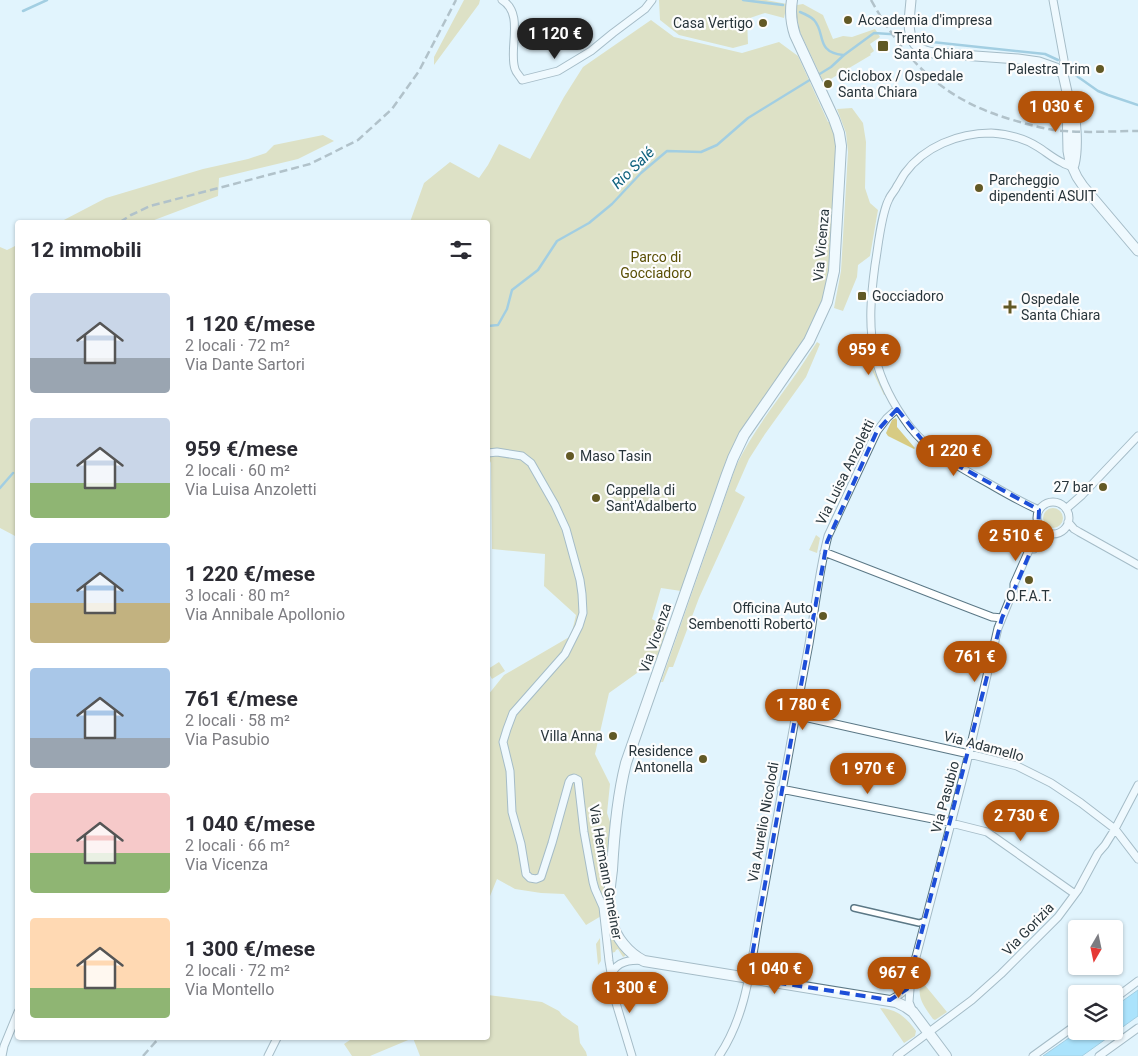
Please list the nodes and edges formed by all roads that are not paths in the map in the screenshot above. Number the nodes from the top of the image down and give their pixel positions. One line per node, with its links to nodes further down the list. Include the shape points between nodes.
1 (502, 0): 2 (street, via 513,12 513,56 515,69 522,80 558,71 592,51)
2 (652, 0)
3 (792, 0): 29 (main road, Via Vicenza, via 794,32 840,137 833,280 809,341 738,447 629,755 618,801 610,896 614,930)
4 (911, 0): 6 (street, via 911,38 917,47 925,51 1040,62)
5 (1053, 0): 6 (street, via 1064,60)
6 (1063, 74): 7 (street, via 1076,124)
7 (1074, 167): 8 (street, via 1083,186); 9 (street, via 1027,141 990,133 965,136 942,144 922,156 904,174 886,207 870,312 880,375)
8 (1138, 251)
9 (897, 409): 13 (street, via 923,441 944,458); 16 (street, Via Luisa Anzoletti, via 877,431 828,536)
10 (1138, 436): 12 (street)
11 (490, 453): 32 (street, Via Hermann Gmeiner, via 522,456 531,464 566,529 582,594 583,613 565,654 514,713 503,742 510,771 512,812 526,874 530,878 541,877 569,782 574,778 578,780 594,890 603,907)
12 (1066, 509): 13 (street, via 1054,502); 14 (street)
13 (1039, 510): 15 (street)
14 (1068, 522): 15 (street, via 1063,530 1053,534); 17 (street, via 1074,529)
15 (1040, 526): 18 (street, Via Pasubio)
16 (824, 552): 18 (street, via 992,617); 19 (street, Via Aurelio Nicolodi)
17 (1138, 565)
18 (1002, 618): 20 (street, Via Pasubio)
19 (795, 714): 20 (street, Via Adamello); 22 (street, Via Aurelio Nicolodi)
20 (969, 754): 23 (street, Via Pasubio); 24 (street, Via Adamello, via 1011,764 1038,776 1075,798)
21 (1138, 785): 24 (street, Via Gorizia)
22 (781, 789): 23 (street); 33 (street, Via Aurelio Nicolodi)
23 (951, 822): 26 (street, via 987,832); 28 (street, Via Pasubio)
24 (1115, 829): 25 (street, Via Adamello); 26 (street, Via Gorizia)
25 (1138, 859)
26 (1075, 894): 42 (street, Via Gorizia, via 1058,918 1002,974)
27 (854, 908): 28 (street)
28 (925, 922): 35 (street, Via Pasubio)
29 (629, 951): 30 (main road, Via Vicenza); 31 (street)
30 (644, 960): 31 (street); 33 (main road, Via Vicenza)
31 (624, 962): 32 (street)
32 (613, 964): 47 (street, via 618,1012)
33 (748, 978): 37 (main road, Via Vicenza); 44 (street, Via Aurelio Nicolodi, via 742,1009)
34 (1138, 981): 36 (street)
35 (910, 982): 37 (street, via 906,989); 38 (street, Via Pasubio)
36 (1123, 992)
37 (890, 1000): 38 (main road, Via Vicenza)
38 (913, 1012): 42 (main road)
39 (15, 1019): 45 (street)
40 (1138, 1028): 51 (street)
41 (1068, 1031): 50 (street)
42 (929, 1032): 48 (street, Via Gorizia); 49 (main road)
43 (276, 1040): 46 (street)
44 (721, 1053)
45 (2, 1056)
46 (268, 1056)
47 (632, 1056)
48 (897, 1056)
49 (946, 1056)
50 (1032, 1056)
51 (1099, 1056)

